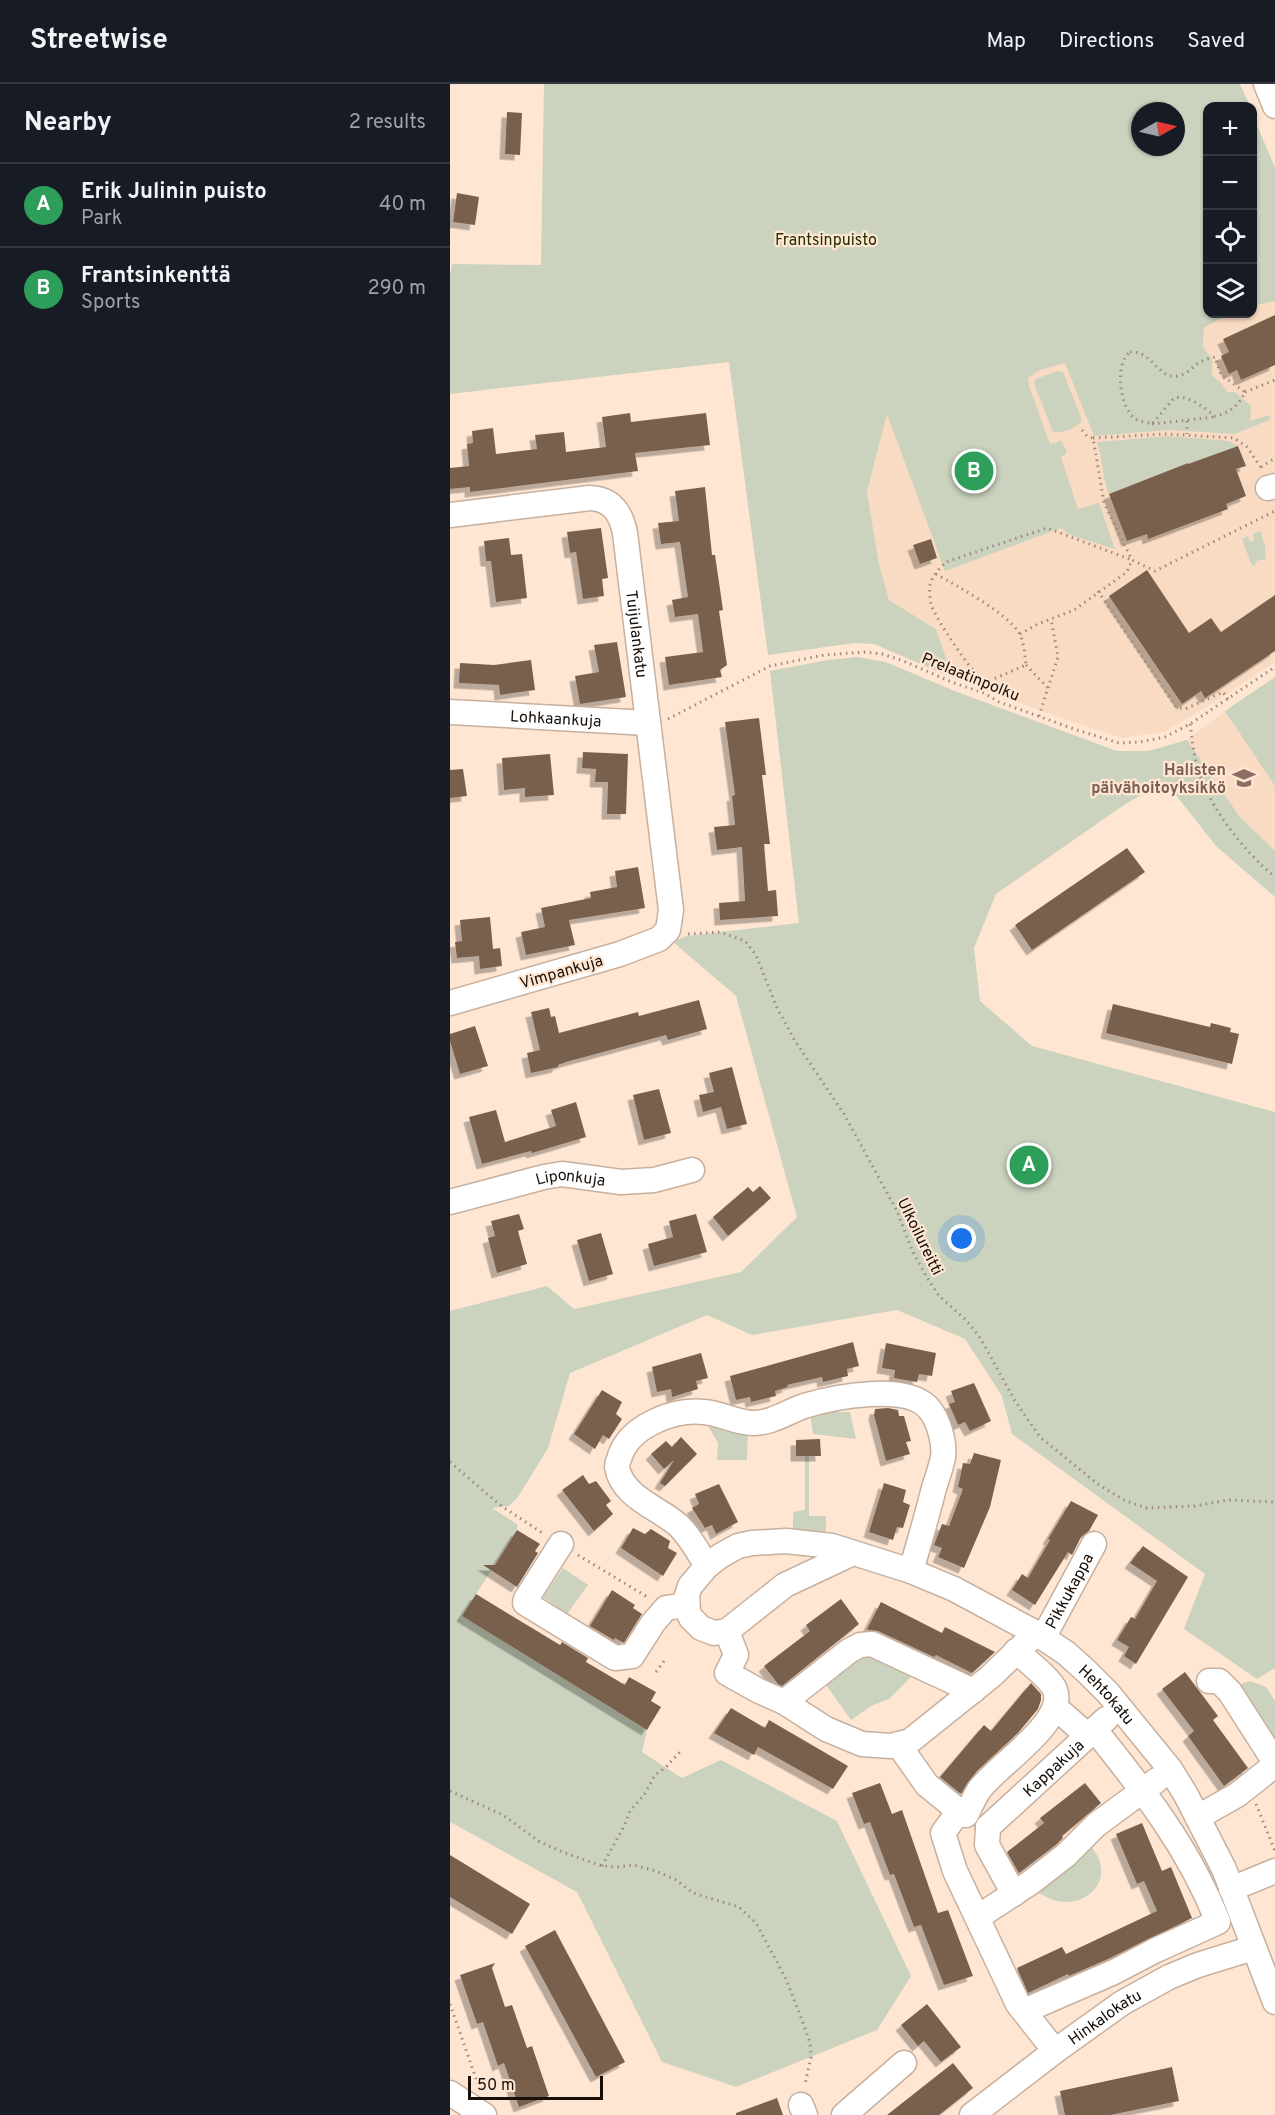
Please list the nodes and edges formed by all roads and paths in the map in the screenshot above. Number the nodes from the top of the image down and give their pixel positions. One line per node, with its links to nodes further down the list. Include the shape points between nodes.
1 (1266, 84): 2 (street)
2 (1275, 106)
3 (1275, 380): 4 (path)
4 (1245, 392): 5 (path, via 1226,414); 7 (path, via 1221,375 1215,357 1178,376 1161,370 1146,355 1130,352 1121,366 1124,398 1134,418)
5 (1215, 417): 6 (path); 7 (path, via 1188,399 1177,397)
6 (1186, 421): 7 (path); 9 (path)
7 (1152, 424)
8 (1082, 430): 10 (path)
9 (1187, 434): 10 (path); 11 (path, via 1234,438)
10 (1093, 438): 16 (path, via 1104,503)
11 (1247, 447)
12 (1275, 458): 13 (path)
13 (1268, 480)
14 (1275, 511): 16 (path, via 1155,571)
15 (450, 515): 29 (street, Tuijulankatu, via 590,498 616,509 625,533)
16 (1132, 560): 17 (path, via 1047,528 946,562); 18 (path, via 1127,572)
17 (936, 574): 20 (path, via 978,599); 23 (path, via 930,585 931,604 946,632)
18 (1098, 591): 19 (path, via 1074,610); 26 (path, via 1176,707 1185,709 1222,692)
19 (1051, 619): 20 (path); 24 (path, via 1058,657)
20 (1020, 634): 21 (path)
21 (1026, 665): 23 (path); 24 (path)
22 (1275, 667): 26 (path, Prelaatinpolku)
23 (984, 683): 25 (path)
24 (1048, 688): 28 (path)
25 (984, 693): 28 (path, Prelaatinpolku); 29 (path, Prelaatinpolku, via 882,654 846,652 770,666 679,715)
26 (1228, 699): 30 (path, Prelaatinpolku)
27 (457, 712): 29 (street, Lohkaankuja)
28 (1039, 716): 30 (path, Prelaatinpolku, via 1119,743 1165,737)
29 (648, 723): 32 (street, Tuijulankatu, via 672,910)
30 (1190, 724): 31 (path, via 1196,763 1207,792 1225,822)
31 (1275, 877)
32 (668, 930): 33 (street, Vimpankuja, via 659,939 620,954); 36 (path, Ulkoilureitti, via 691,935 720,932 745,941 756,955 777,1008 844,1114 897,1211 926,1276 939,1296 981,1339 1040,1437 1099,1485 1146,1508 1228,1500)
33 (450, 1003)
34 (692, 1170): 35 (street, Liponkuja, via 654,1180 621,1182 562,1174)
35 (450, 1202)
36 (1275, 1502)
37 (561, 1544): 42 (street, via 525,1604 615,1658 632,1656 666,1608)
38 (1094, 1544): 44 (street, Pikkukappa)
39 (851, 1554): 40 (street, Hehtokatu, via 832,1546 764,1541 738,1546); 41 (street, Hehtokatu); 43 (street, via 785,1585)
40 (707, 1566): 41 (street, via 679,1526 636,1497 624,1484 617,1466 622,1450 637,1432 678,1414 704,1412 752,1423 831,1400 886,1393 921,1401 931,1411 941,1437 943,1457); 42 (street, Hehtokatu, via 690,1586)
41 (911, 1571): 44 (street, Hehtokatu, via 974,1598)
42 (686, 1605): 43 (street, via 701,1628 714,1633)
43 (727, 1631): 50 (street, via 736,1655 728,1673)
44 (1039, 1635): 45 (street, Pikkukappa); 52 (street, Hehtokatu, via 1087,1672)
45 (1016, 1651): 49 (street, Pikkukappa); 51 (street, via 1055,1688)
46 (664, 1660): 47 (path)
47 (656, 1672)
48 (1209, 1681): 56 (street, via 1218,1681 1230,1692)
49 (973, 1690): 50 (street, via 872,1644 849,1651); 54 (street, Pikkukappa, via 910,1741)
50 (784, 1702): 54 (street, via 826,1729 862,1744)
51 (1055, 1707): 53 (street); 62 (street, via 1026,1745 979,1790)
52 (1119, 1708): 53 (street, Kappakuja); 58 (street, Hehtokatu)
53 (1091, 1733): 60 (street); 64 (street, Kappakuja)
54 (898, 1744): 62 (street, via 927,1785)
55 (680, 1752): 66 (path, via 655,1775 630,1811)
56 (1275, 1757)
57 (1275, 1765): 59 (street)
58 (1170, 1769): 60 (street); 63 (street, Hehtokatu)
59 (1248, 1786): 63 (street); 65 (path)
60 (1143, 1790): 69 (street); 74 (street, via 1191,1864 1218,1922)
61 (450, 1791): 66 (path, via 503,1815 540,1842)
62 (963, 1813): 64 (street); 70 (street, via 943,1833 955,1870)
63 (1198, 1817): 68 (street, Hehtokatu)
64 (988, 1827): 69 (street, via 987,1845)
65 (1275, 1851)
66 (602, 1866): 78 (path, via 634,1865 656,1871 693,1893 739,1907 756,1923 786,1979 810,2043)
67 (1275, 1871): 68 (street)
68 (1231, 1890): 71 (street, Hehtokatu)
69 (1014, 1894): 70 (street)
70 (978, 1917): 74 (street)
71 (1253, 1948): 72 (street, Hehtokatu); 75 (street, Hinkalokatu, via 1169,1977 1122,2003)
72 (1273, 1991)
73 (450, 2004): 79 (path, via 485,2105)
74 (1024, 2011): 75 (street)
75 (1055, 2051): 81 (street, Hinkalokatu)
76 (904, 2063): 80 (street)
77 (450, 2093): 79 (street)
78 (803, 2110)
79 (483, 2114)
80 (844, 2115)
81 (972, 2115)

